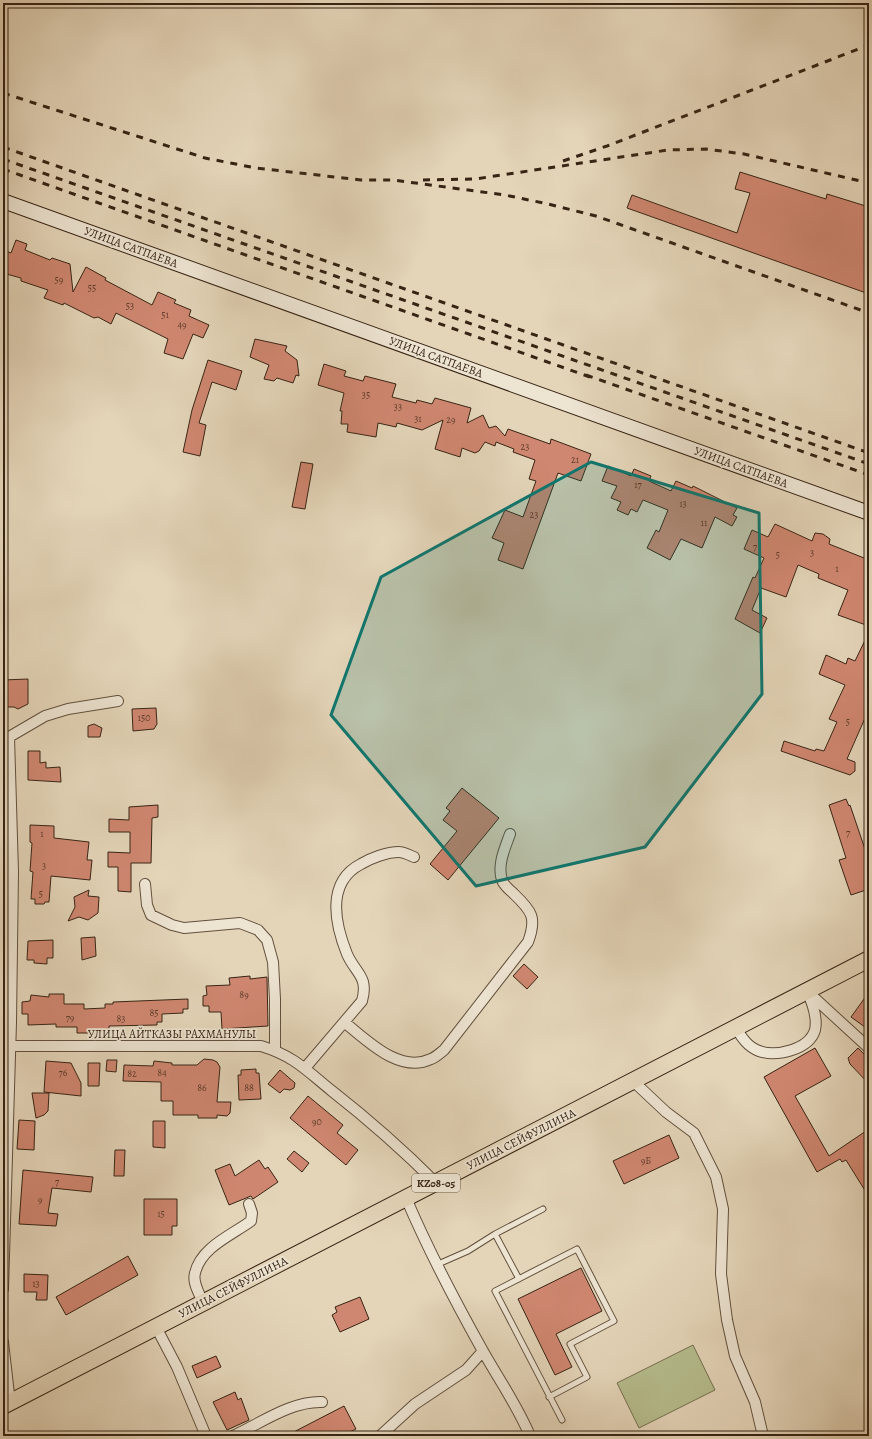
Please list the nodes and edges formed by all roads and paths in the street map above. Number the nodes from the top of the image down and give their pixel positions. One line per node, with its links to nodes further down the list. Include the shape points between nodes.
1 (3, 201): 2 (street, УЛИЦА САТПАЕВА)
2 (869, 514)
3 (118, 701): 4 (street, via 68,708 45,716)
4 (6, 737): 12 (street, via 13,872 11,1022)
5 (510, 834): 10 (street, via 502,860 502,880 530,911 534,923 532,931 528,942 444,1050 432,1059 405,1062 388,1056)
6 (414, 857): 10 (street, via 399,852 370,859 356,866 338,888 336,915 341,937 348,956 361,974 364,983 362,1001)
7 (146, 884): 14 (street, via 149,910 151,915 159,919 184,928 240,923 258,930 267,940 273,962)
8 (869, 959): 9 (main road, УЛИЦА СЕЙФУЛЛИНА / KZ08-05)
9 (808, 991): 11 (main road, УЛИЦА СЕЙФУЛЛИНА / KZ08-05); 11 (street, via 814,1008 815,1030 801,1045 774,1054 758,1051 744,1042); 13 (street)
10 (344, 1022): 15 (street)
11 (736, 1028): 16 (main road, УЛИЦА СЕЙФУЛЛИНА / KZ08-05)
12 (6, 1047): 14 (street, УЛИЦА АЙТКАЗЫ РАХМАНУЛЫ, via 261,1046); 24 (street)
13 (869, 1048)
14 (275, 1051): 15 (street, УЛИЦА АЙТКАЗЫ РАХМАНУЛЫ, via 299,1062)
15 (305, 1068): 17 (street, УЛИЦА АЙТКАЗЫ РАХМАНУЛЫ, via 366,1118)
16 (633, 1081): 17 (main road, УЛИЦА СЕЙФУЛЛИНА / KZ08-05); 37 (street, via 666,1112 694,1133 716,1177 723,1208 721,1274 727,1320 735,1356 755,1402)
17 (436, 1183): 18 (main road, УЛИЦА СЕЙФУЛЛИНА / KZ08-05)
18 (406, 1198): 22 (street); 25 (main road, УЛИЦА СЕЙФУЛЛИНА / KZ08-05)
19 (249, 1204): 25 (street, via 251,1220 214,1245 194,1273 195,1284)
20 (543, 1208): 21 (lane)
21 (495, 1234): 22 (lane, via 468,1251); 23 (lane)
22 (436, 1265): 28 (street)
23 (519, 1279): 29 (lane, via 495,1291); 29 (lane, via 577,1249 614,1320 570,1344 587,1377)
24 (3, 1289)
25 (204, 1303): 26 (main road, УЛИЦА СЕЙФУЛЛИНА / KZ08-05)
26 (156, 1327): 31 (main road, УЛИЦА СЕЙФУЛЛИНА / KZ08-05); 33 (street, via 177,1367)
27 (3, 1342): 31 (street)
28 (483, 1351): 35 (street, via 466,1370 415,1404); 36 (street)
29 (549, 1397): 32 (lane)
30 (322, 1402): 34 (street, via 310,1402 288,1410)
31 (7, 1404)
32 (562, 1420)
33 (206, 1436)
34 (233, 1436)
35 (380, 1436)
36 (530, 1436)
37 (763, 1436)

